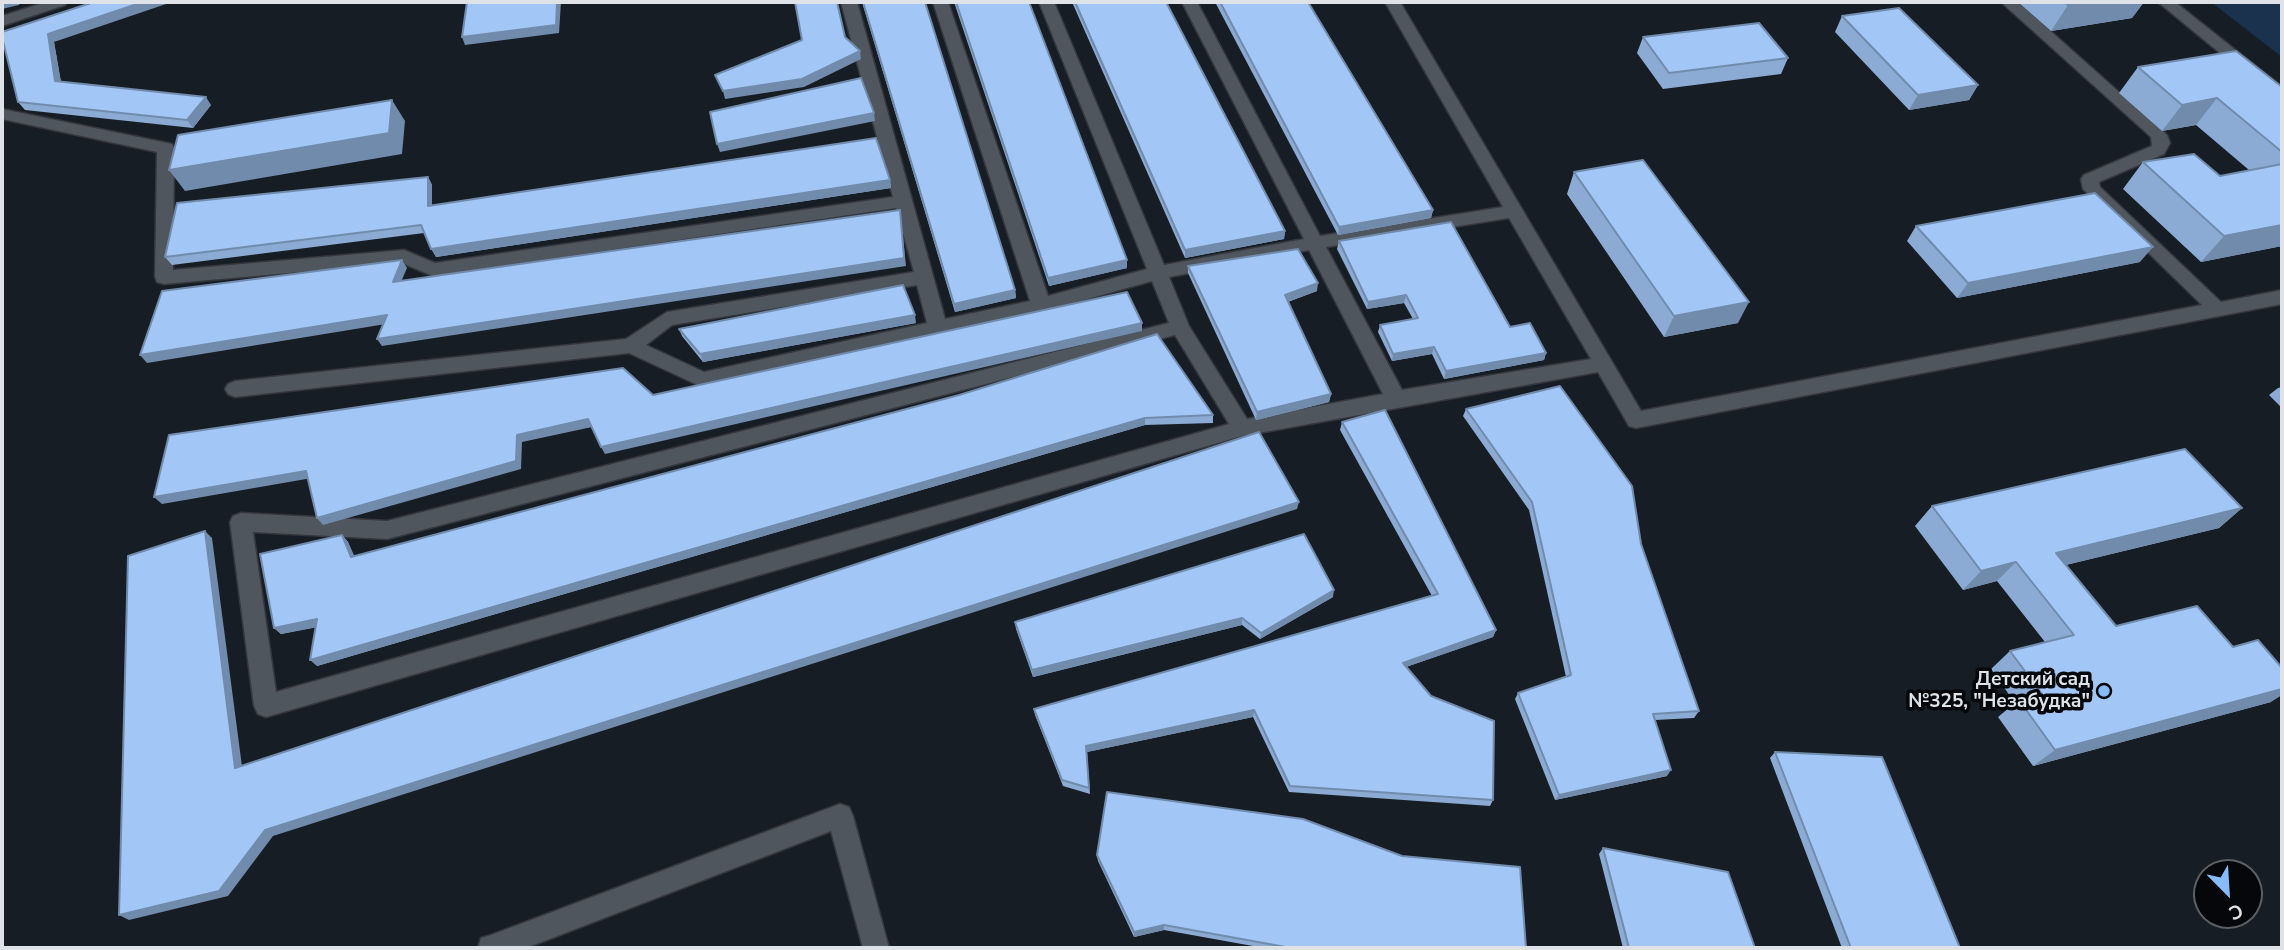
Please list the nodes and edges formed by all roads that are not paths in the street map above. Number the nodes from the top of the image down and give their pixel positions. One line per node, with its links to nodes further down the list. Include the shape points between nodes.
1 (60, 2): 9 (street)
2 (849, 2): 12 (street)
3 (940, 2): 18 (street)
4 (1046, 2): 15 (street)
5 (1189, 2): 14 (street)
6 (1393, 2): 13 (street)
7 (2010, 2): 19 (street, via 2160,135 2158,150 2090,179 2092,188)
8 (2166, 2): 10 (street)
9 (2, 21)
10 (2282, 95)
11 (2, 114): 12 (street, via 166,148 164,277 404,256 433,270)
12 (905, 201): 16 (street)
13 (1515, 211): 14 (street); 23 (street)
14 (1315, 243): 15 (street); 25 (street)
15 (1158, 273): 18 (street); 20 (street)
16 (925, 276): 21 (street); 22 (street, via 667,319)
17 (2282, 297): 19 (street)
18 (1041, 305): 21 (street)
19 (2217, 309): 23 (street, via 1636,420)
20 (1180, 327): 26 (street); 26 (street, via 387,530 241,522 266,706)
21 (937, 328): 22 (street, via 702,380)
22 (631, 346): 24 (street)
23 (1604, 365): 25 (street)
24 (235, 388)
25 (1396, 399): 26 (street)
26 (1242, 428)
27 (491, 948): 28 (street, via 840,816)
28 (876, 948)

